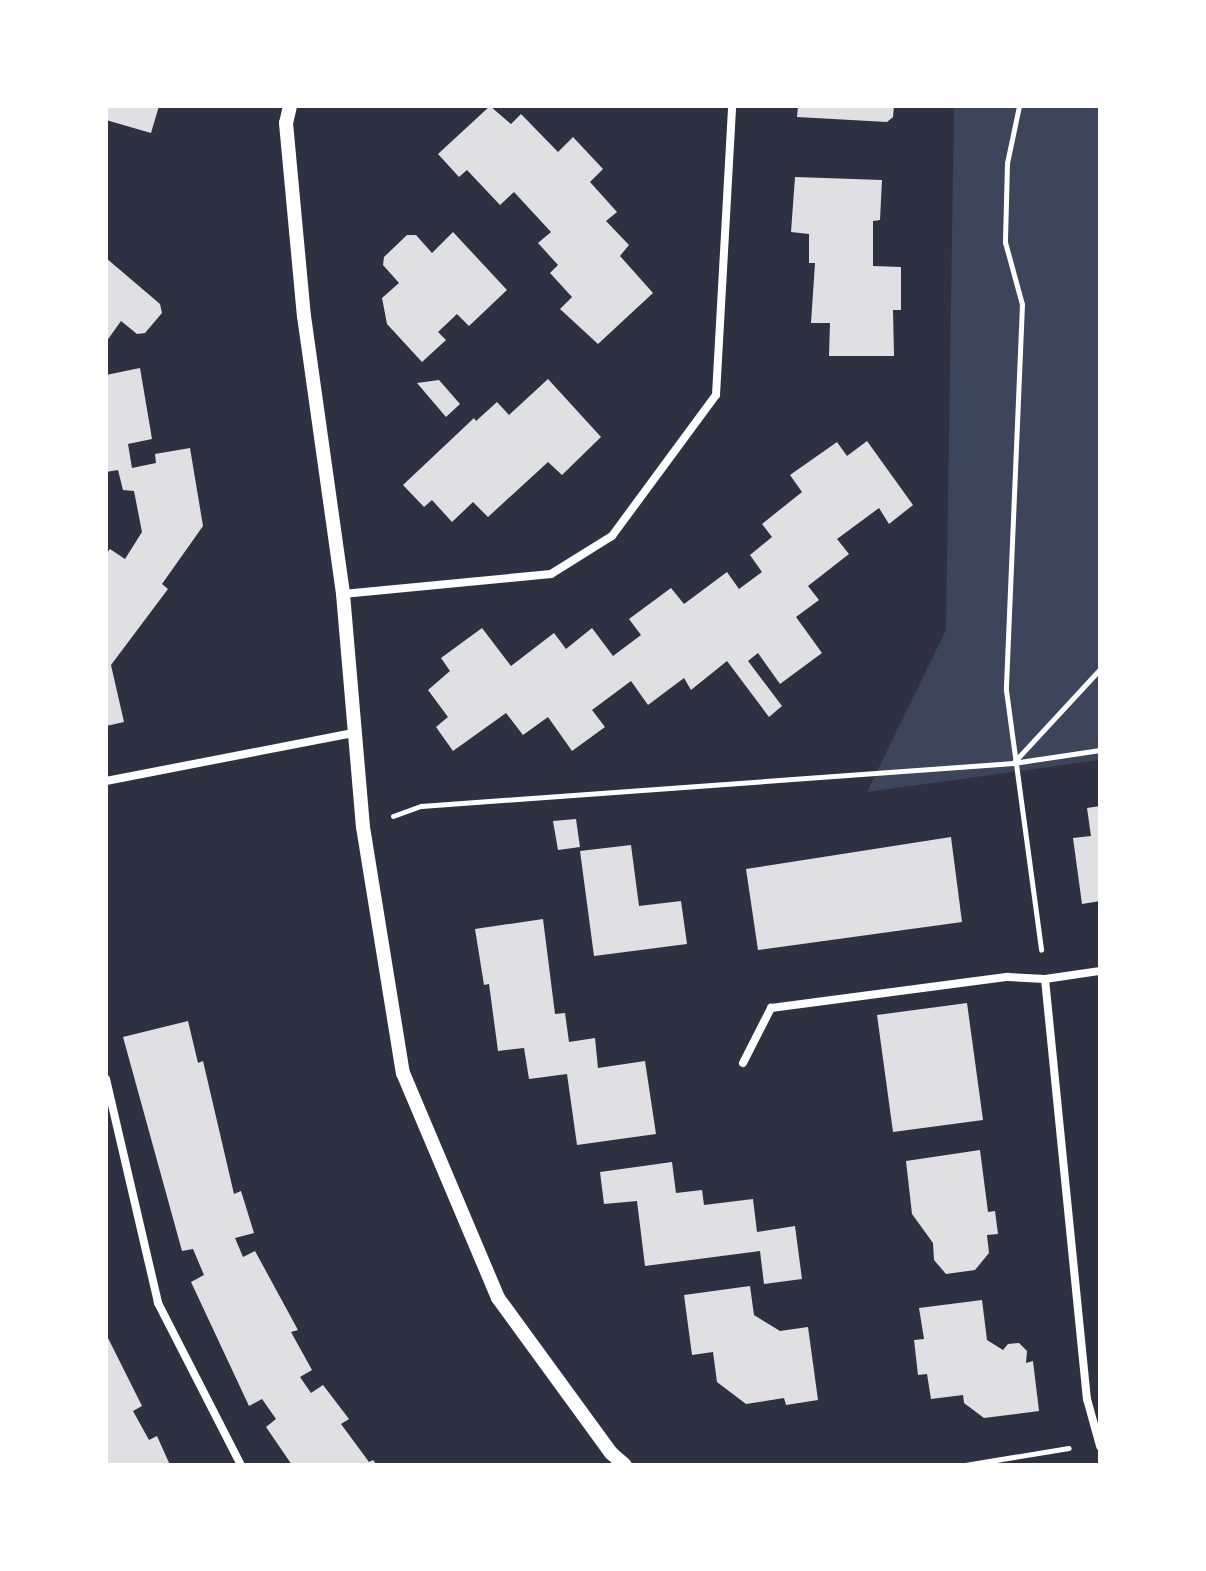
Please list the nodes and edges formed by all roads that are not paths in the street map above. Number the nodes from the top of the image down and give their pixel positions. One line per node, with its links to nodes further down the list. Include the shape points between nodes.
1 (290, 106): 3 (street, via 286,123 304,316)
2 (732, 106): 3 (street, via 716,395 612,536 551,574)
3 (343, 594): 4 (street)
4 (354, 733): 5 (street); 12 (street, via 363,827 403,1073 498,1298)
5 (106, 781)
6 (1100, 971): 7 (street)
7 (1045, 979): 8 (street, via 1008,977 771,1008); 10 (street, via 1087,1399)
8 (743, 1063)
9 (106, 1079): 11 (street, via 158,1303)
10 (1099, 1445)
11 (241, 1465)
12 (625, 1465)

